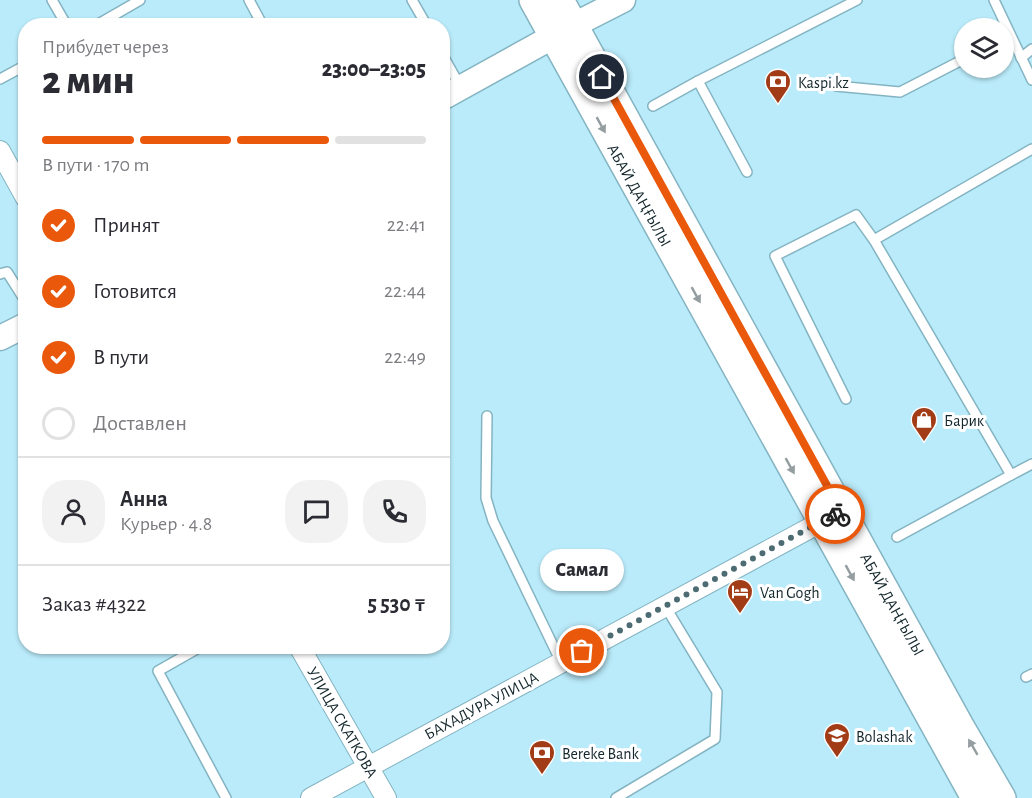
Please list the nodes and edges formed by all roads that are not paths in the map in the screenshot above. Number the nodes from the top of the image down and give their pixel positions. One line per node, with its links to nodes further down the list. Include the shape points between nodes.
1 (52, 0): 11 (lane)
2 (140, 0): 10 (lane)
3 (249, 0): 13 (lane)
4 (412, 0): 14 (lane)
5 (532, 0): 16 (main road, АБАЙ ДАҢҒЫЛЫ)
6 (560, 0): 16 (main road, АБАЙ ДАҢҒЫЛЫ)
7 (623, 0): 16 (street)
8 (857, 0): 24 (lane)
9 (994, 0): 15 (lane)
10 (112, 16): 12 (lane)
11 (62, 18)
12 (109, 18)
13 (259, 18)
14 (422, 18)
15 (1000, 18)
16 (564, 32): 26 (street); 41 (main road, АБАЙ ДАҢҒЫЛЫ)
17 (1014, 48): 19 (lane)
18 (1032, 49): 19 (lane)
19 (1021, 58): 23 (lane)
20 (954, 64): 25 (lane, via 900,92)
21 (18, 70): 22 (lane)
22 (0, 80)
23 (1032, 80)
24 (698, 81): 27 (lane); 30 (lane)
25 (836, 87)
26 (452, 93)
27 (653, 106)
28 (1032, 149): 32 (lane)
29 (0, 151): 31 (street)
30 (747, 172)
31 (18, 184)
32 (874, 240): 37 (lane, via 856,215 775,256); 40 (lane)
33 (0, 274): 34 (lane, via 7,272)
34 (18, 289)
35 (18, 329): 36 (street)
36 (0, 338)
37 (846, 399)
38 (487, 416): 46 (lane, via 486,498 493,521)
39 (1032, 464): 40 (lane)
40 (1011, 475): 42 (lane)
41 (831, 516): 43 (street, БАХАДУРА УЛИЦА); 52 (main road, АБАЙ ДАҢҒЫЛЫ, one-way to 52); 53 (main road, АБАЙ ДАҢҒЫЛЫ, one-way to 41)
42 (897, 537)
43 (665, 606): 46 (street, БАХАДУРА УЛИЦА); 51 (lane, via 717,692 715,739)
44 (188, 654): 48 (lane, via 158,671)
45 (304, 654): 47 (street, УЛИЦА СКАТКОВА)
46 (561, 662): 47 (street, БАХАДУРА УЛИЦА)
47 (368, 766): 49 (street, БАХАДУРА УЛИЦА); 50 (street, УЛИЦА СКАТКОВА)
48 (226, 798)
49 (311, 798)
50 (386, 798)
51 (616, 798)
52 (975, 798)
53 (1002, 798)

